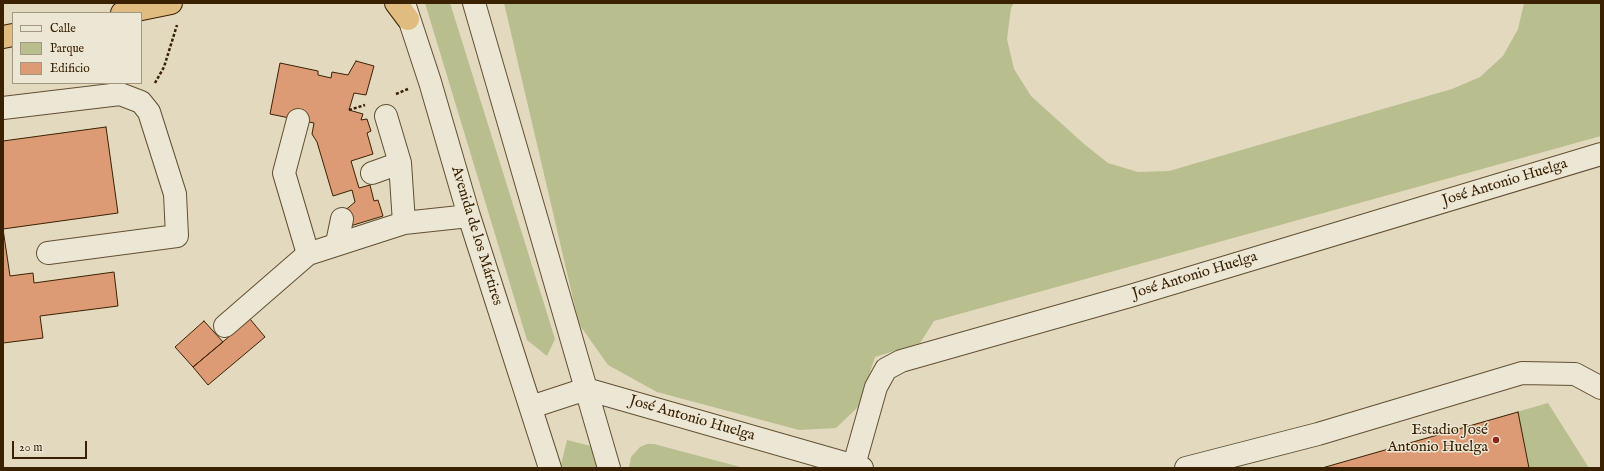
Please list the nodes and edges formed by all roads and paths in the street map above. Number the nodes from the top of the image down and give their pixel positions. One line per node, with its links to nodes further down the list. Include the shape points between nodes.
1 (474, 3): 20 (street)
2 (403, 8): 12 (street, Avenida de los Mártires, via 430,82)
3 (175, 10): 4 (highway); 5 (path, via 176,33 164,66)
4 (140, 12)
5 (141, 102): 6 (street, via 120,94); 16 (street, via 149,112 175,194 177,236)
6 (3, 108)
7 (386, 116): 10 (street)
8 (298, 120): 17 (street, via 277,175)
9 (1601, 154): 22 (street, José Antonio Huelga, via 1130,296 901,361 886,369 876,387)
10 (400, 163): 11 (street); 14 (street)
11 (372, 173)
12 (469, 216): 14 (street); 21 (street, Avenida de los Mártires)
13 (342, 220): 15 (street)
14 (404, 223): 15 (street)
15 (337, 243): 17 (street)
16 (48, 253)
17 (308, 254): 18 (street)
18 (225, 326)
19 (1601, 388): 25 (street, via 1575,374 1522,373 1318,434)
20 (586, 389): 21 (street); 22 (street, José Antonio Huelga); 24 (street)
21 (531, 407): 23 (street, Avenida de los Mártires)
22 (858, 467)
23 (550, 468)
24 (609, 468)
25 (1186, 468)

